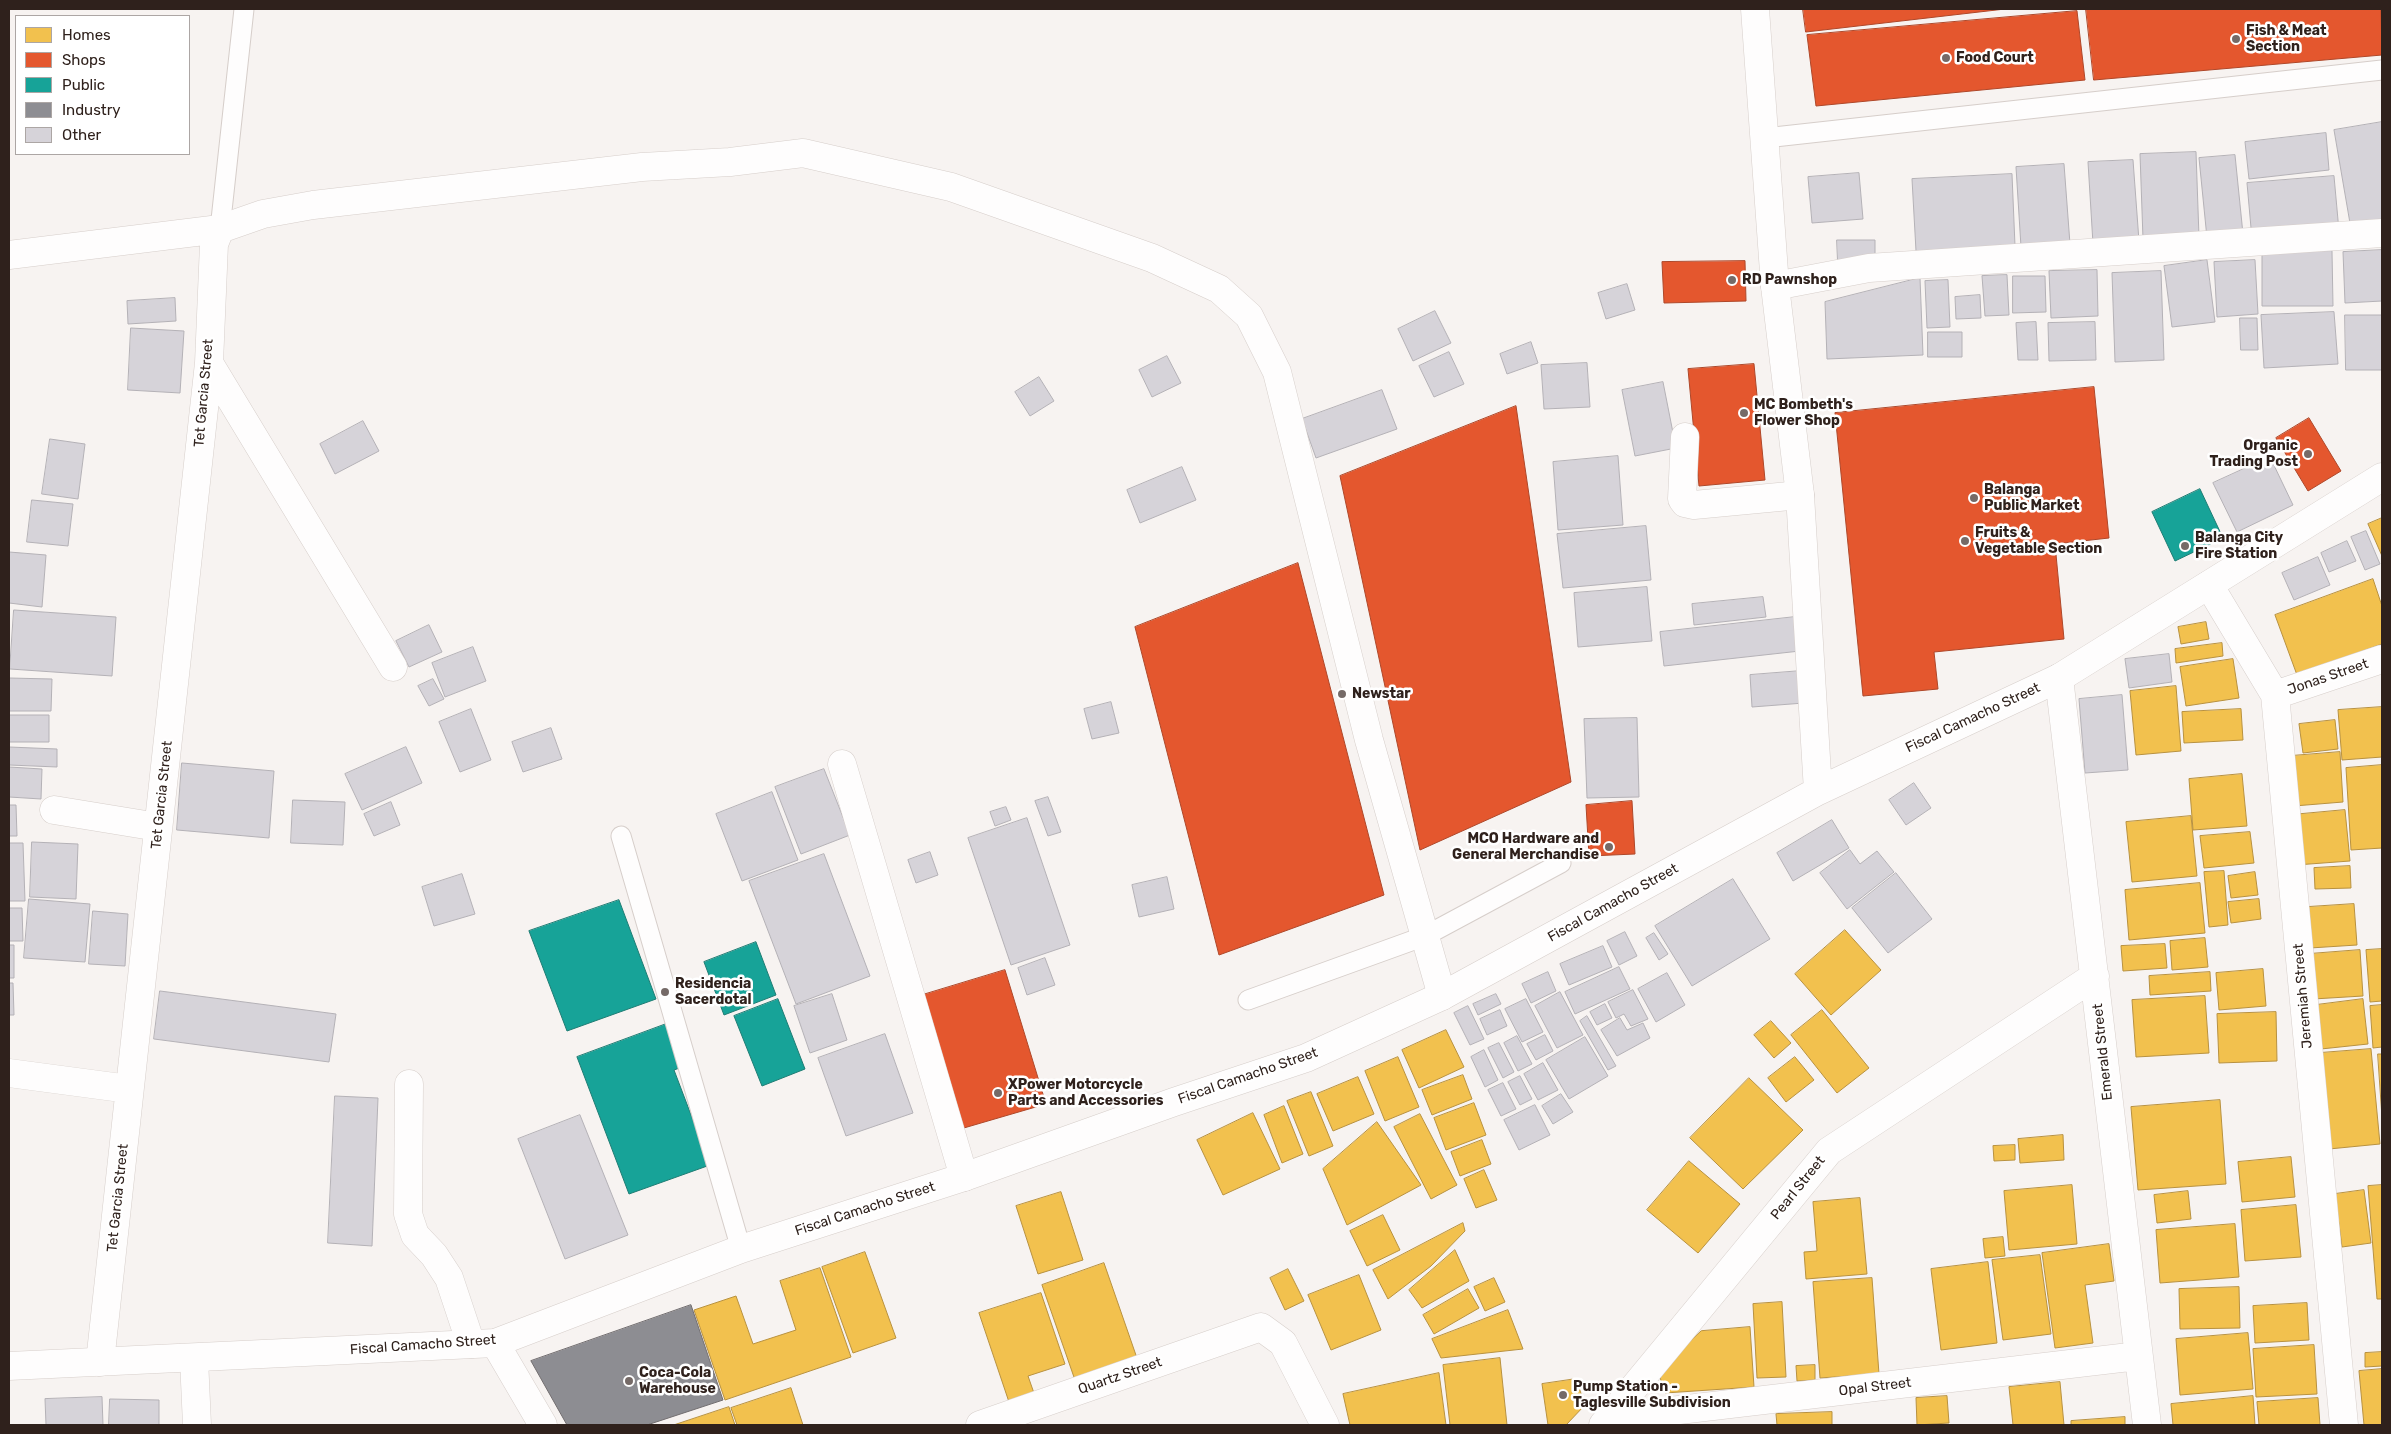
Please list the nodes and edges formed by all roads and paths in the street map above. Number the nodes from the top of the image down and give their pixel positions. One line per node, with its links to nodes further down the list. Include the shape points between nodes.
1 (244, 9): 5 (lane)
2 (1756, 9): 4 (street)
3 (2382, 70): 4 (lane)
4 (1764, 138): 8 (street)
5 (220, 229): 7 (street); 9 (street, Tet Garcia Street, via 214,244); 24 (street, via 263,214 313,205 642,167 730,162 803,153 951,187 1152,258 1219,289 1249,316 1277,372 1369,740)
6 (2382, 233): 8 (street, via 1869,268)
7 (9, 255)
8 (1775, 286): 12 (street)
9 (209, 362): 15 (street); 21 (street, Tet Garcia Street)
10 (1685, 437): 12 (street, via 1682,499 1685,503 1694,506)
11 (2382, 477): 13 (street, Fiscal Camacho Street)
12 (1800, 495): 19 (street)
13 (2209, 585): 16 (street, Fiscal Camacho Street); 17 (street, Jeremiah Street)
14 (2382, 659): 17 (street, Jonas Street)
15 (393, 667)
16 (2059, 678): 19 (street, Fiscal Camacho Street); 25 (street, Emerald Street)
17 (2275, 696): 44 (street, Jeremiah Street)
18 (842, 764): 31 (street)
19 (1818, 791): 26 (street, Fiscal Camacho Street)
20 (54, 810): 21 (street)
21 (158, 827): 30 (street, Tet Garcia Street)
22 (621, 836): 32 (lane)
23 (1562, 863): 24 (lane)
24 (1425, 936): 26 (street); 27 (lane)
25 (2095, 976): 34 (street, Emerald Street); 38 (street, Pearl Street, via 1829,1151)
26 (1442, 996): 31 (street, Fiscal Camacho Street, via 1306,1058)
27 (1248, 1000)
28 (9, 1073): 30 (street)
29 (409, 1084): 33 (street, via 408,1214 415,1235 449,1278)
30 (129, 1089): 36 (street, Tet Garcia Street)
31 (964, 1177): 32 (street, Fiscal Camacho Street)
32 (740, 1249): 33 (street, Fiscal Camacho Street)
33 (483, 1344): 35 (street, Fiscal Camacho Street); 40 (street)
34 (2138, 1356): 38 (street, Opal Street); 43 (street, Emerald Street)
35 (194, 1359): 36 (street, Fiscal Camacho Street); 39 (street)
36 (100, 1362): 37 (street, Fiscal Camacho Street)
37 (9, 1366)
38 (1607, 1422)
39 (197, 1425)
40 (543, 1425)
41 (980, 1425): 42 (street, Quartz Street, via 1261,1327 1283,1343)
42 (1325, 1425)
43 (2147, 1425)
44 (2344, 1425)

